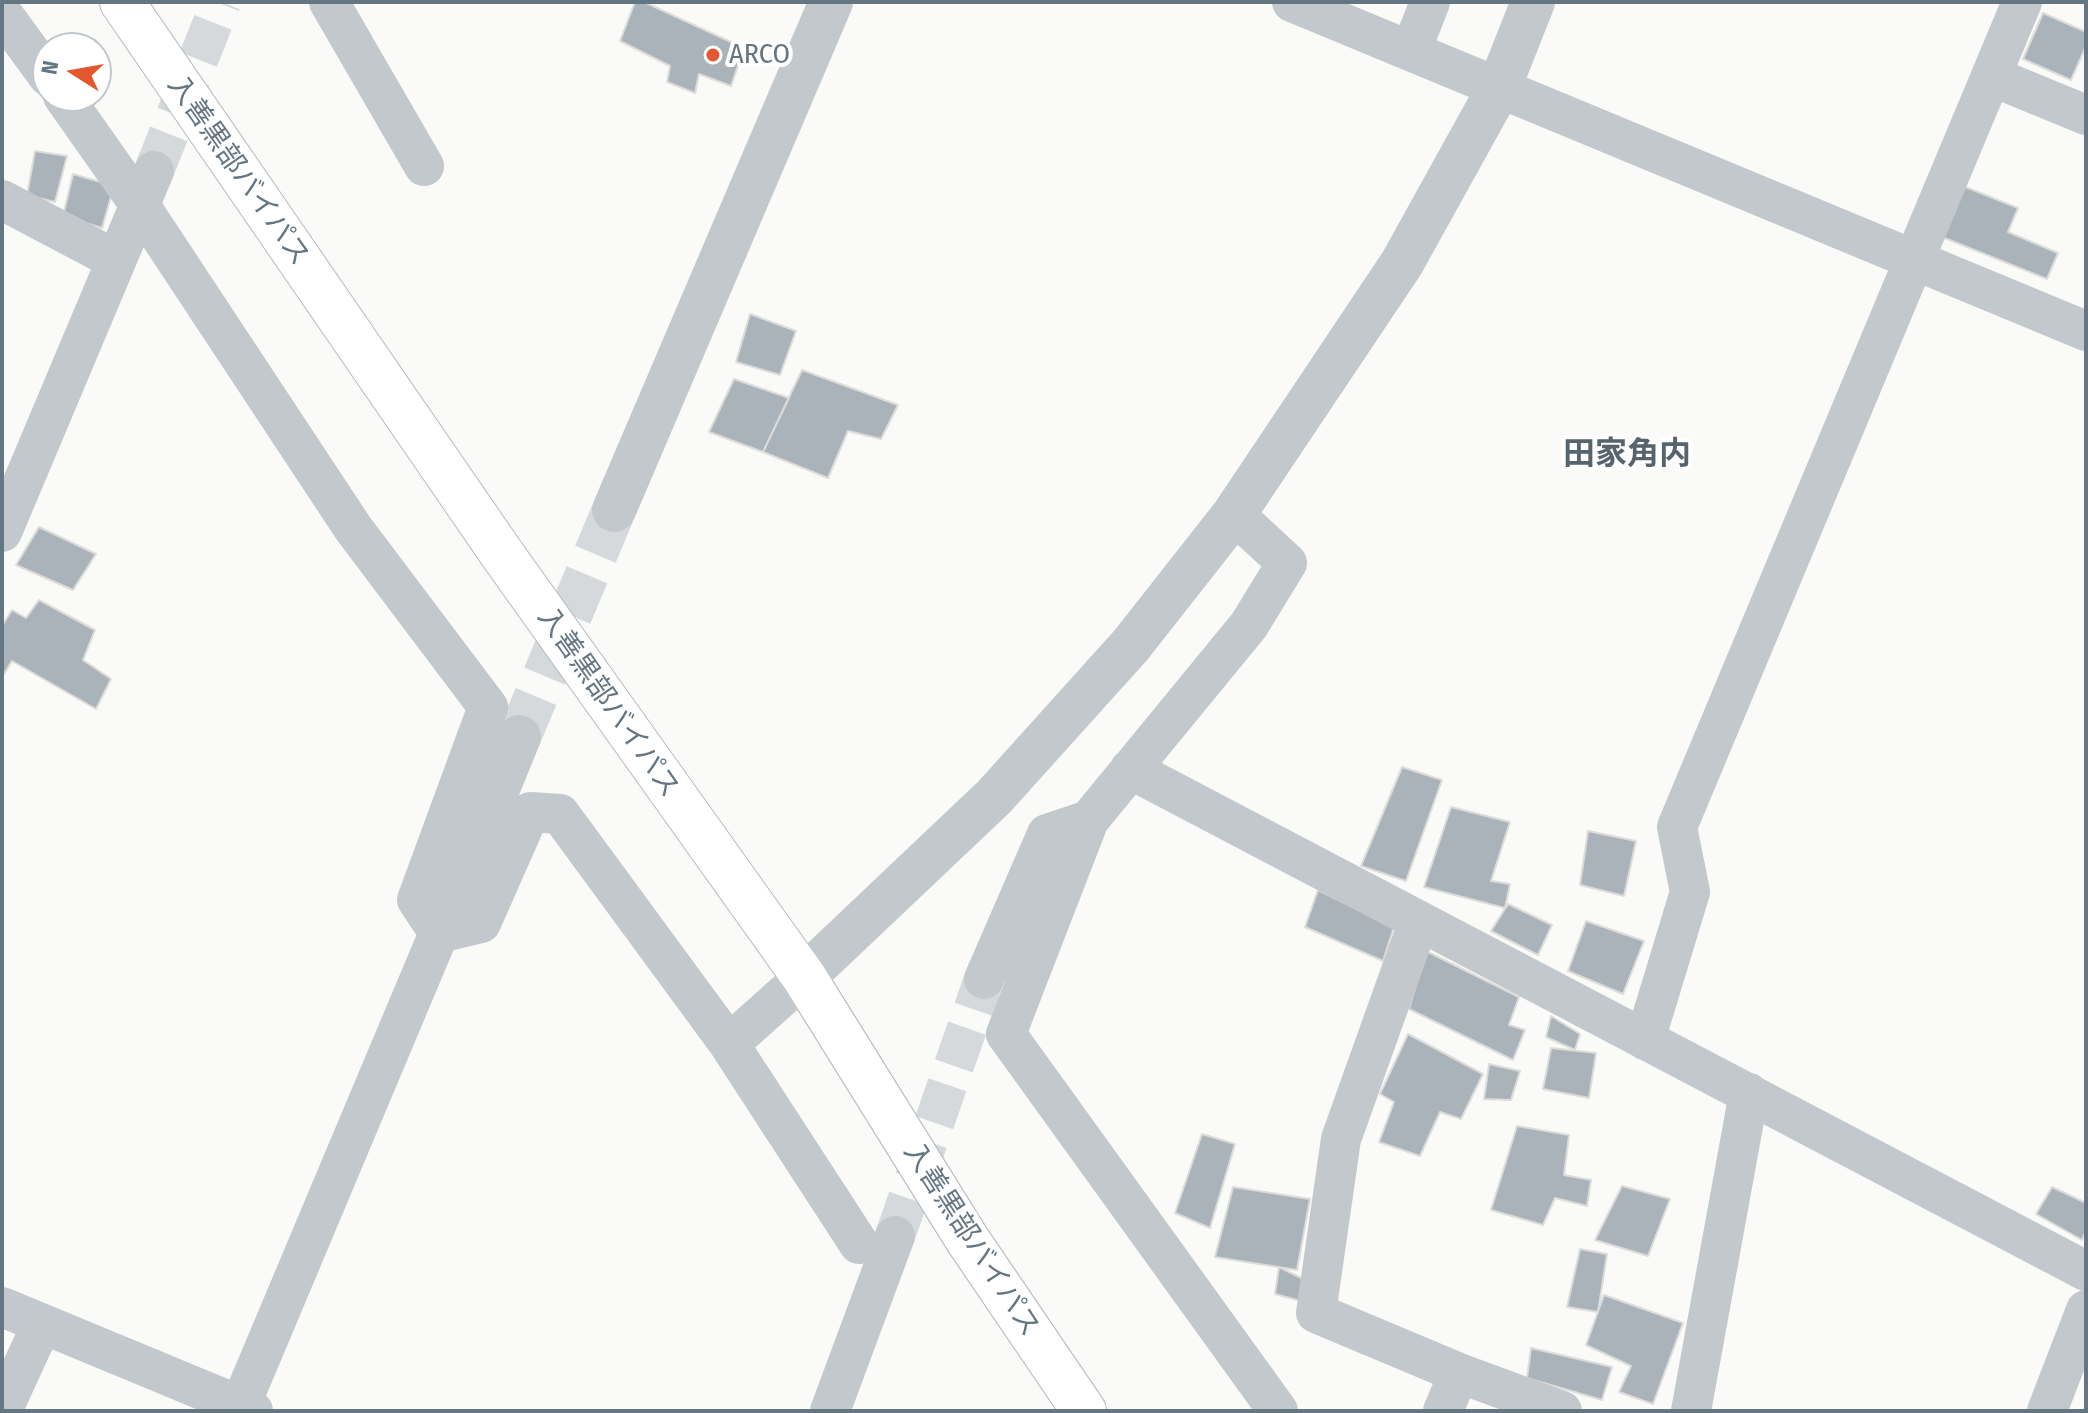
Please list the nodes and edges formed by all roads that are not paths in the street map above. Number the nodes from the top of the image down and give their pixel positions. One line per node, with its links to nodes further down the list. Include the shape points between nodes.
1 (122, 2): 29 (highway, 入善黒部バイパス, via 502,554)
2 (329, 2): 15 (street)
3 (831, 2): 21 (street)
4 (1292, 2): 9 (street)
5 (1430, 2): 9 (street)
6 (1533, 2): 12 (street)
7 (2022, 2): 11 (street)
8 (2, 13): 10 (street)
9 (1411, 51): 12 (street)
10 (32, 54)
11 (1991, 76): 14 (street); 18 (street)
12 (1499, 88): 18 (street); 22 (street, via 1402,263)
13 (77, 112): 16 (street)
14 (2086, 115)
15 (424, 166)
16 (146, 188): 19 (street); 28 (street, via 353,528 488,707 417,900)
17 (2, 200): 19 (street)
18 (1913, 259): 20 (street); 31 (street, via 1677,827 1690,892)
19 (116, 260): 23 (street)
20 (2086, 331)
21 (614, 510)
22 (1234, 514): 25 (street, via 1287,563 1249,625); 29 (street, via 1131,645 994,797)
23 (2, 532)
24 (519, 737): 28 (street)
25 (1130, 769): 26 (street); 27 (street)
26 (1089, 820): 30 (street, via 1047,834); 43 (street, via 1006,1034)
27 (1419, 921): 31 (street); 38 (street, via 1341,1139 1316,1313)
28 (439, 933): 32 (street, via 481,923 530,812 560,814); 39 (street)
29 (804, 977): 32 (street); 42 (highway, 入善黒部バイパス, via 967,1239)
30 (984, 979)
31 (1645, 1040): 33 (street)
32 (729, 1044): 41 (street, via 877,1240)
33 (1749, 1093): 34 (street); 46 (street)
34 (2086, 1271)
35 (2, 1307): 37 (street)
36 (2086, 1310): 47 (street)
37 (42, 1324): 39 (street); 40 (street)
38 (1459, 1373): 44 (street); 45 (street)
39 (244, 1409)
40 (2, 1411)
41 (830, 1411)
42 (1084, 1411)
43 (1278, 1411)
44 (1443, 1411)
45 (1562, 1411)
46 (1691, 1411)
47 (2047, 1411)

